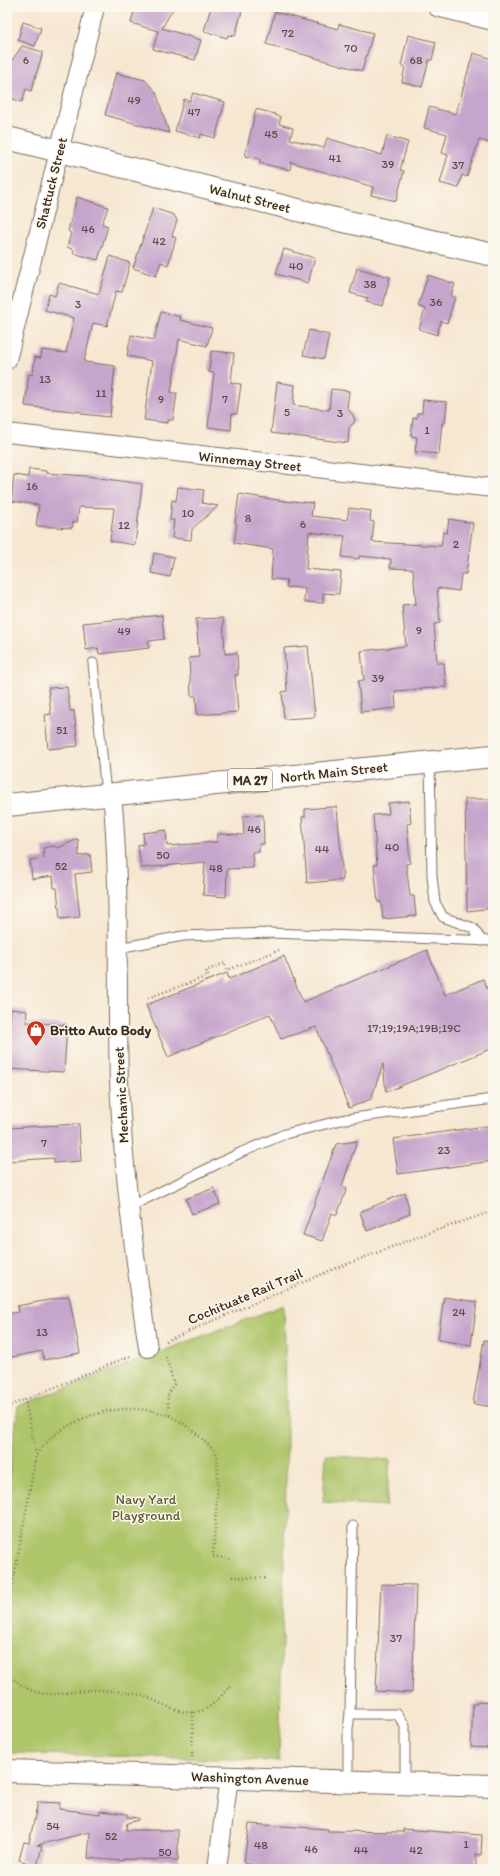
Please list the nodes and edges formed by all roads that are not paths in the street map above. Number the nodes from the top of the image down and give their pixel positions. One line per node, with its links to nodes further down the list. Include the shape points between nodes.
1 (96, 7): 5 (street, Shattuck Street)
2 (437, 7): 3 (street)
3 (493, 21)
4 (7, 138): 5 (street, Walnut Street)
5 (59, 150): 6 (street, Walnut Street, via 322,216); 7 (street, Shattuck Street)
6 (493, 255)
7 (7, 360)
8 (7, 433): 9 (street, Winnemay Street)
9 (493, 488)
10 (93, 663): 13 (lane)
11 (493, 756): 12 (street, North Main Street / MA 27)
12 (430, 762): 13 (street, North Main Street / MA 27); 15 (lane, via 432,876 435,902 444,917 473,928)
13 (109, 794): 14 (street, North Main Street / MA 27); 17 (street, Mechanic Street, via 117,871)
14 (7, 805)
15 (482, 941): 16 (lane); 17 (lane, via 270,933 183,936)
16 (493, 941)
17 (118, 948): 19 (street, Mechanic Street, via 119,1080)
18 (493, 1099): 19 (lane, via 346,1119 285,1134)
19 (129, 1207): 20 (street, Mechanic Street)
20 (155, 1346)
21 (353, 1526): 22 (lane)
22 (350, 1714): 25 (lane); 26 (lane, via 397,1714 405,1726)
23 (7, 1771): 24 (street, Washington Avenue)
24 (229, 1777): 25 (street, Washington Avenue); 28 (street)
25 (348, 1781): 26 (street, Washington Avenue)
26 (405, 1783): 27 (street, Washington Avenue)
27 (493, 1786)
28 (217, 1869)

